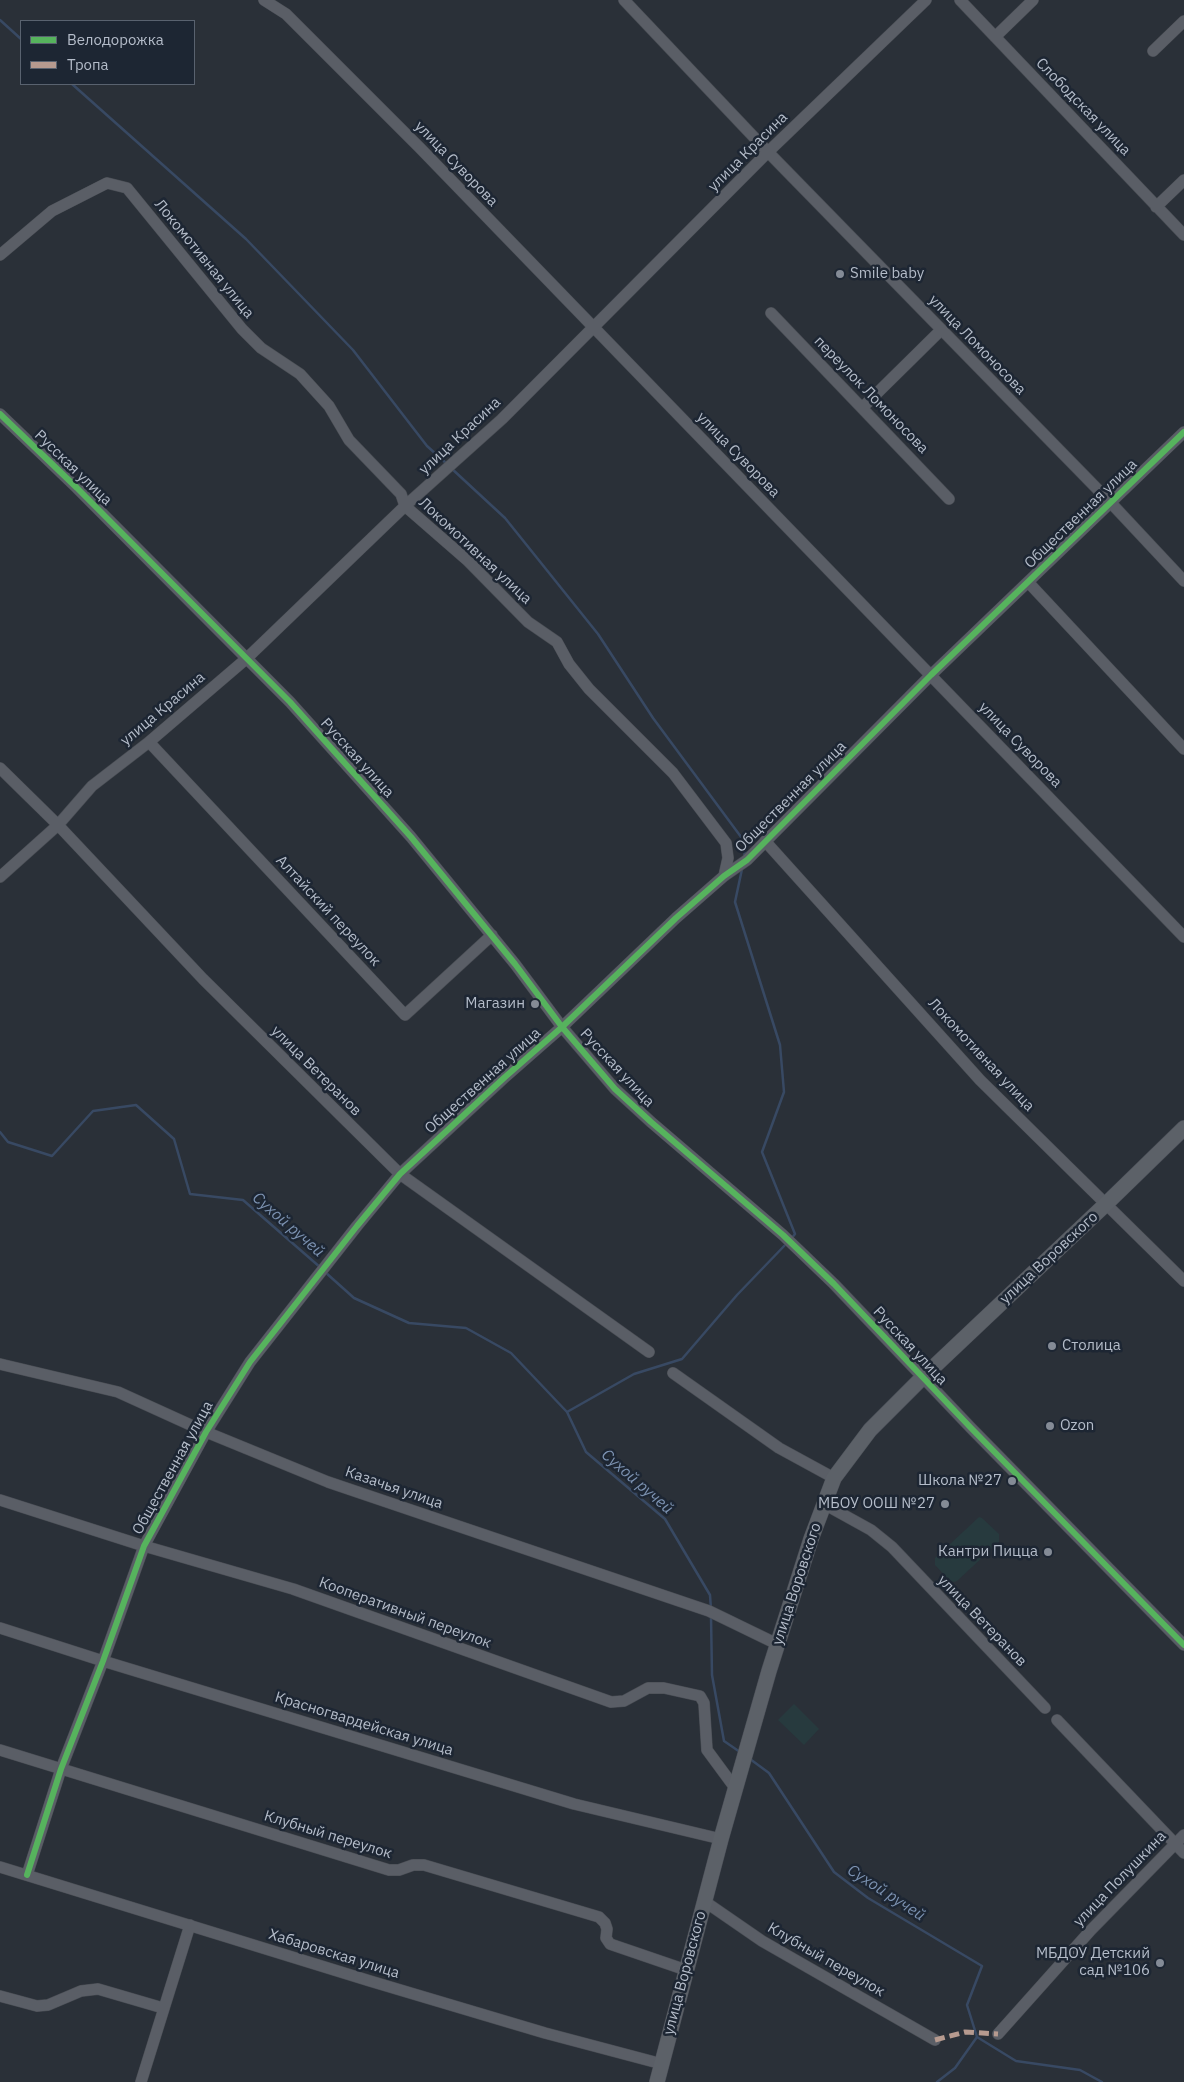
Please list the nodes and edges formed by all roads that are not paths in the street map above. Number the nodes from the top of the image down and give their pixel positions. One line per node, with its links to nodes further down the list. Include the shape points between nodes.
1 (264, 0): 15 (street, улица Суворова, via 286,14 413,140)
2 (624, 0): 9 (street, улица Ломоносова)
3 (926, 0): 9 (street, улица Красина)
4 (960, 0): 7 (street, Слободская улица)
5 (1033, 0): 7 (street)
6 (1184, 21): 8 (street)
7 (994, 37): 11 (street, Слободская улица)
8 (1153, 51)
9 (768, 152): 15 (street, улица Красина); 16 (street, улица Ломоносова)
10 (1184, 180): 11 (street)
11 (1156, 207): 12 (street, Слободская улица)
12 (1184, 235)
13 (0, 255): 22 (street, Локомотивная улица, via 52,210 107,183 127,188 242,329 261,348 300,374 329,406 349,440 401,494)
14 (771, 313): 17 (street, переулок Ломоносова)
15 (593, 327): 22 (street, улица Красина, via 502,419); 26 (street, улица Суворова)
16 (941, 330): 17 (street); 21 (street, улица Ломоносова)
17 (862, 408): 20 (street, переулок Ломоносова)
18 (0, 414): 25 (street, Русская улица)
19 (1184, 432): 21 (street, Общественная улица)
20 (949, 499)
21 (1111, 502): 23 (street, улица Ломоносова); 24 (street, Общественная улица)
22 (406, 506): 25 (street, улица Красина); 32 (street, Локомотивная улица, via 528,622 557,642 569,664 590,689 673,773 726,843 728,858)
23 (1184, 581)
24 (1028, 582): 26 (street, Общественная улица); 28 (street, Общественная улица)
25 (246, 659): 27 (street, улица Красина); 34 (street, Русская улица, via 290,702 411,837)
26 (931, 675): 31 (street, Общественная улица); 35 (street, улица Суворова)
27 (149, 742): 30 (street, улица Красина, via 92,786); 34 (street, Алтайский переулок, via 405,1015)
28 (1184, 749)
29 (0, 768): 30 (street, улица Ветеранов)
30 (58, 825): 33 (street, улица Красина); 38 (street, улица Ветеранов, via 203,979)
31 (765, 841): 32 (street, Общественная улица, via 747,860); 39 (street, Локомотивная улица, via 980,1080)
32 (724, 876): 36 (street, Общественная улица)
33 (0, 877)
34 (492, 935): 36 (street, Русская улица)
35 (1184, 937)
36 (562, 1028): 38 (street, Общественная улица); 44 (street, Русская улица, via 622,1095 789,1241)
37 (1184, 1128): 39 (main road, улица Воровского)
38 (400, 1174): 41 (street, улица Ветеранов); 45 (street, Общественная улица, via 250,1362)
39 (1106, 1204): 40 (street, Локомотивная улица); 44 (main road, улица Воровского)
40 (1184, 1281)
41 (649, 1352)
42 (0, 1364): 45 (street, Казачья улица, via 118,1392)
43 (672, 1373): 46 (street, via 779,1448)
44 (922, 1378): 46 (main road, улица Воровского, via 870,1430); 52 (street, Русская улица)
45 (206, 1432): 49 (street, Общественная улица); 51 (street, Казачья улица, via 328,1482 709,1611)
46 (834, 1478): 48 (main road, улица Воровского)
47 (0, 1500): 49 (street, Кооперативный переулок)
48 (824, 1504): 51 (main road, улица Воровского); 54 (street, улица Ветеранов, via 871,1530 892,1547)
49 (144, 1546): 53 (street, Общественная улица); 58 (street, Кооперативный переулок, via 294,1589 611,1702 624,1700 648,1688 700,1696 704,1703 707,1750)
50 (0, 1628): 53 (street, Красногвардейская улица)
51 (777, 1644): 58 (main road, улица Воровского)
52 (1184, 1645)
53 (104, 1661): 57 (street, Общественная улица); 60 (street, Красногвардейская улица, via 574,1804)
54 (1045, 1708)
55 (1057, 1720): 61 (street)
56 (0, 1750): 57 (street, Клубный переулок)
57 (61, 1769): 64 (street, Общественная улица); 67 (street, Клубный переулок, via 388,1870 424,1865 599,1917 605,1923 606,1938 610,1944)
58 (735, 1788): 60 (main road, улица Воровского)
59 (1184, 1835): 61 (street, улица Полушкина)
60 (721, 1839): 65 (main road, улица Воровского)
61 (1175, 1844): 62 (street); 70 (street, улица Полушкина, via 1090,1931)
62 (1184, 1853)
63 (0, 1868): 64 (street, Хабаровская улица)
64 (27, 1875): 66 (street, Хабаровская улица)
65 (704, 1901): 67 (main road, улица Воровского); 71 (street, Клубный переулок, via 762,1941)
66 (190, 1925): 69 (street); 72 (street, Хабаровская улица, via 545,2033)
67 (686, 1970): 72 (main road, улица Воровского)
68 (0, 1996): 69 (street, via 37,2006 48,2005 81,1991 98,1989)
69 (163, 2008): 73 (street)
70 (998, 2034)
71 (935, 2040)
72 (662, 2064): 74 (main road, улица Воровского)
73 (141, 2082)
74 (657, 2082)

